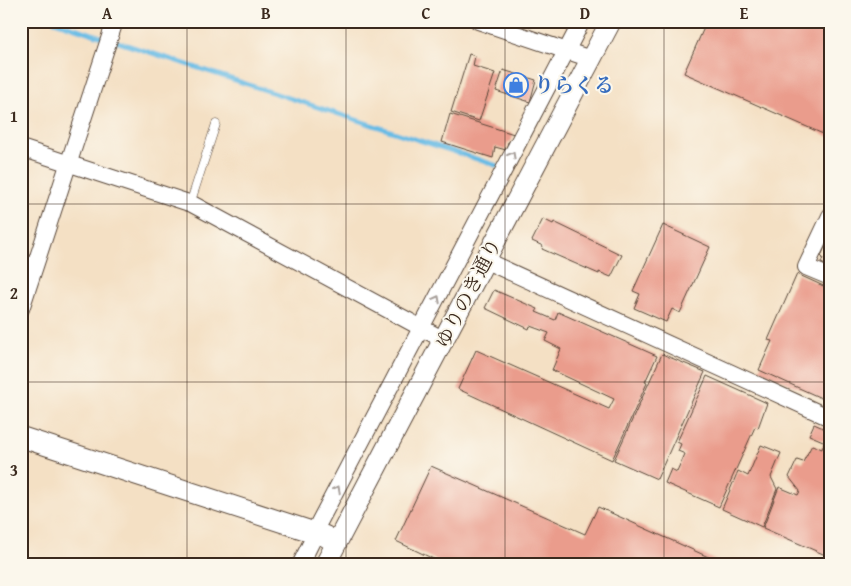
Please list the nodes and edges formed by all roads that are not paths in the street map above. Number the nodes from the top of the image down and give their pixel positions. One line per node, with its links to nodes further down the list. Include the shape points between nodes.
1 (116, 21): 9 (street)
2 (478, 21): 5 (street)
3 (582, 21): 5 (street)
4 (611, 21): 6 (street, ゆりのき通り)
5 (566, 51): 6 (street); 15 (street, one-way to 5)
6 (591, 59): 12 (street, ゆりのき通り)
7 (216, 124): 10 (lane)
8 (21, 148): 9 (street)
9 (69, 164): 10 (street); 14 (street)
10 (190, 204): 15 (street)
11 (830, 216): 13 (street, via 806,266)
12 (484, 260): 16 (street, ゆりのき通り); 17 (street)
13 (830, 278)
14 (21, 309)
15 (422, 327): 16 (street); 19 (street, one-way to 15)
16 (444, 340): 20 (street, ゆりのき通り)
17 (830, 418)
18 (21, 437): 19 (street)
19 (315, 533): 20 (street); 21 (street)
20 (336, 543): 22 (street, ゆりのき通り)
21 (300, 565)
22 (325, 565)

